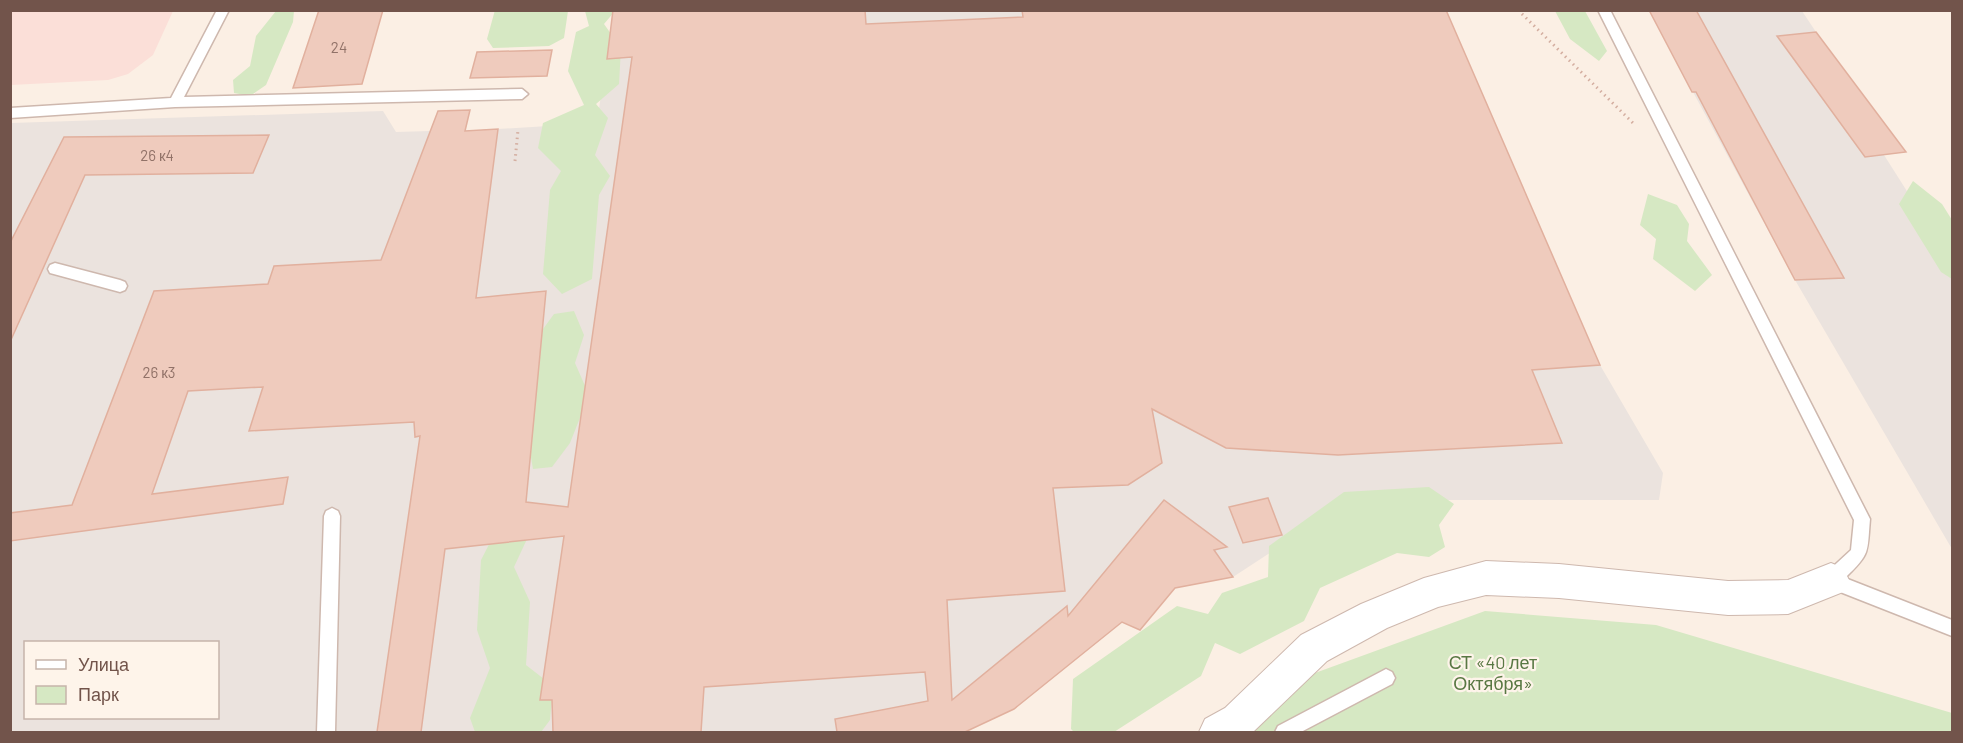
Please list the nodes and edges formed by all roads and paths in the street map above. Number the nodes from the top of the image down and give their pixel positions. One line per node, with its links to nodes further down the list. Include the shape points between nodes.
1 (223, 10): 5 (lane)
2 (1518, 10): 7 (path)
3 (1604, 10): 13 (lane, via 1862,519 1859,554)
4 (522, 94): 5 (lane)
5 (175, 102): 6 (lane)
6 (10, 112)
7 (1637, 127)
8 (518, 130): 9 (path)
9 (514, 161)
10 (55, 269): 11 (lane)
11 (120, 286)
12 (332, 516): 16 (lane)
13 (1831, 580): 14 (lane); 17 (street, via 1788,597 1728,598 1559,581 1486,578 1437,590 1374,616 1314,648 1238,721)
14 (1953, 628)
15 (1386, 678): 18 (lane)
16 (326, 732)
17 (1218, 732)
18 (1284, 732)

